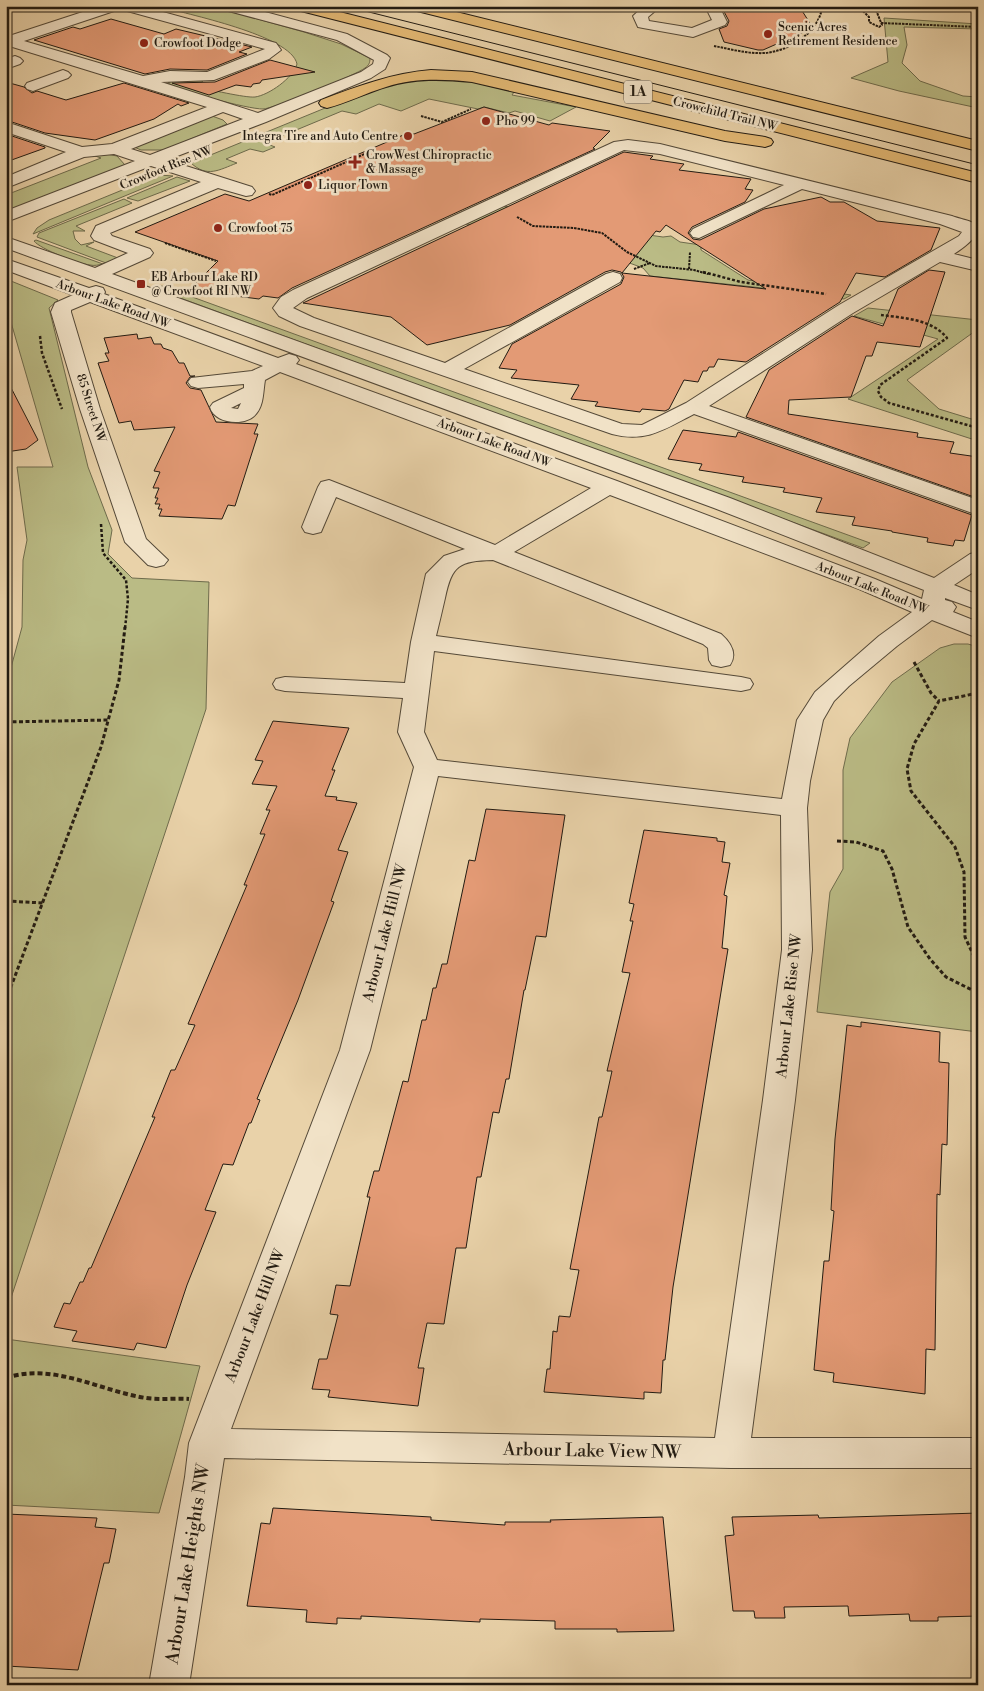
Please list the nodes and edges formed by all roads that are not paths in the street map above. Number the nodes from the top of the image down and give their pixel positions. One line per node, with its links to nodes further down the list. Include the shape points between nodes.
1 (116, 6): 12 (street, via 9,41)
2 (124, 6): 12 (street, via 270,46 273,50 209,77 170,76)
3 (226, 6): 8 (street)
4 (298, 6): 24 (highway, Crowchild Trail NW / 1A)
5 (414, 6): 20 (highway, Crowchild Trail NW / 1A)
6 (654, 6): 7 (street, via 640,16 643,24 693,33 720,22)
7 (713, 8)
8 (342, 37): 9 (highway); 16 (street, Crowfoot Rise NW, via 382,58 380,66 366,75)
9 (395, 50)
10 (440, 60): 18 (highway)
11 (64, 75): 13 (street)
12 (143, 81): 15 (street)
13 (33, 86)
14 (327, 103): 18 (highway, via 399,77 448,74 724,136); 23 (street, Crowfoot Rise NW)
15 (222, 107): 16 (street); 21 (street)
16 (260, 119): 23 (street, Crowfoot Rise NW)
17 (6, 127): 22 (street)
18 (765, 142): 19 (highway)
19 (784, 146)
20 (978, 146)
21 (115, 149): 22 (street); 23 (street)
22 (81, 152): 27 (street)
23 (159, 163): 26 (street); 31 (street, Crowfoot Rise NW); 33 (street, Crowfoot Rise NW)
24 (978, 178)
25 (920, 179): 30 (highway)
26 (217, 182): 29 (street); 37 (street, via 102,230 100,236 106,240 144,253)
27 (6, 183)
28 (800, 184): 32 (street); 34 (street, via 969,228 971,233 965,240); 43 (street, via 660,149 620,146 300,294 288,300 284,308 307,322)
29 (246, 191)
30 (978, 193)
31 (6, 217)
32 (699, 233)
33 (14, 234): 37 (street, Arbour Lake Road NW)
34 (939, 256): 36 (street); 46 (street, via 854,304)
35 (6, 264): 40 (street, Arbour Lake Road NW)
36 (978, 266)
37 (97, 274): 39 (street, Arbour Lake Road NW)
38 (613, 278): 43 (street)
39 (120, 282): 40 (street, 85 Street NW); 41 (street, Arbour Lake Road NW)
40 (86, 295): 42 (street, Arbour Lake Road NW); 53 (street, 85 Street NW, via 62,307 61,312 90,409 136,542)
41 (307, 351): 42 (street); 54 (street, Arbour Lake Road NW, via 722,503)
42 (280, 364): 45 (street); 48 (street, Arbour Lake Road NW)
43 (448, 370): 46 (street, via 619,430 647,430)
44 (198, 382): 45 (street)
45 (255, 384): 47 (street, via 220,407 226,415)
46 (693, 407): 49 (street)
47 (238, 419)
48 (609, 486): 51 (street); 54 (street, Arbour Lake Road NW, via 867,584)
49 (978, 508)
50 (313, 527): 51 (street, via 329,487)
51 (497, 553): 57 (street, via 466,556 452,561 438,574); 58 (street, via 712,639 720,646)
52 (978, 559): 54 (street, Arbour Lake Rise NW)
53 (156, 560)
54 (933, 598): 55 (street); 56 (street, Arbour Lake Road NW); 63 (street, Arbour Lake Rise NW, via 824,697 810,720)
55 (975, 599)
56 (978, 631)
57 (424, 642): 60 (street); 61 (street)
58 (721, 660)
59 (285, 684): 61 (street)
60 (741, 684)
61 (417, 691): 62 (street, via 411,732)
62 (427, 767): 63 (street); 64 (street, Arbour Lake Hill NW, via 355,1050)
63 (794, 808): 66 (street, Arbour Lake Rise NW, via 797,950)
64 (207, 1443): 66 (street, Arbour Lake View NW); 67 (street, Arbour Lake Heights NW)
65 (978, 1453): 66 (street, Arbour Lake View NW)
66 (731, 1454)
67 (169, 1685)

